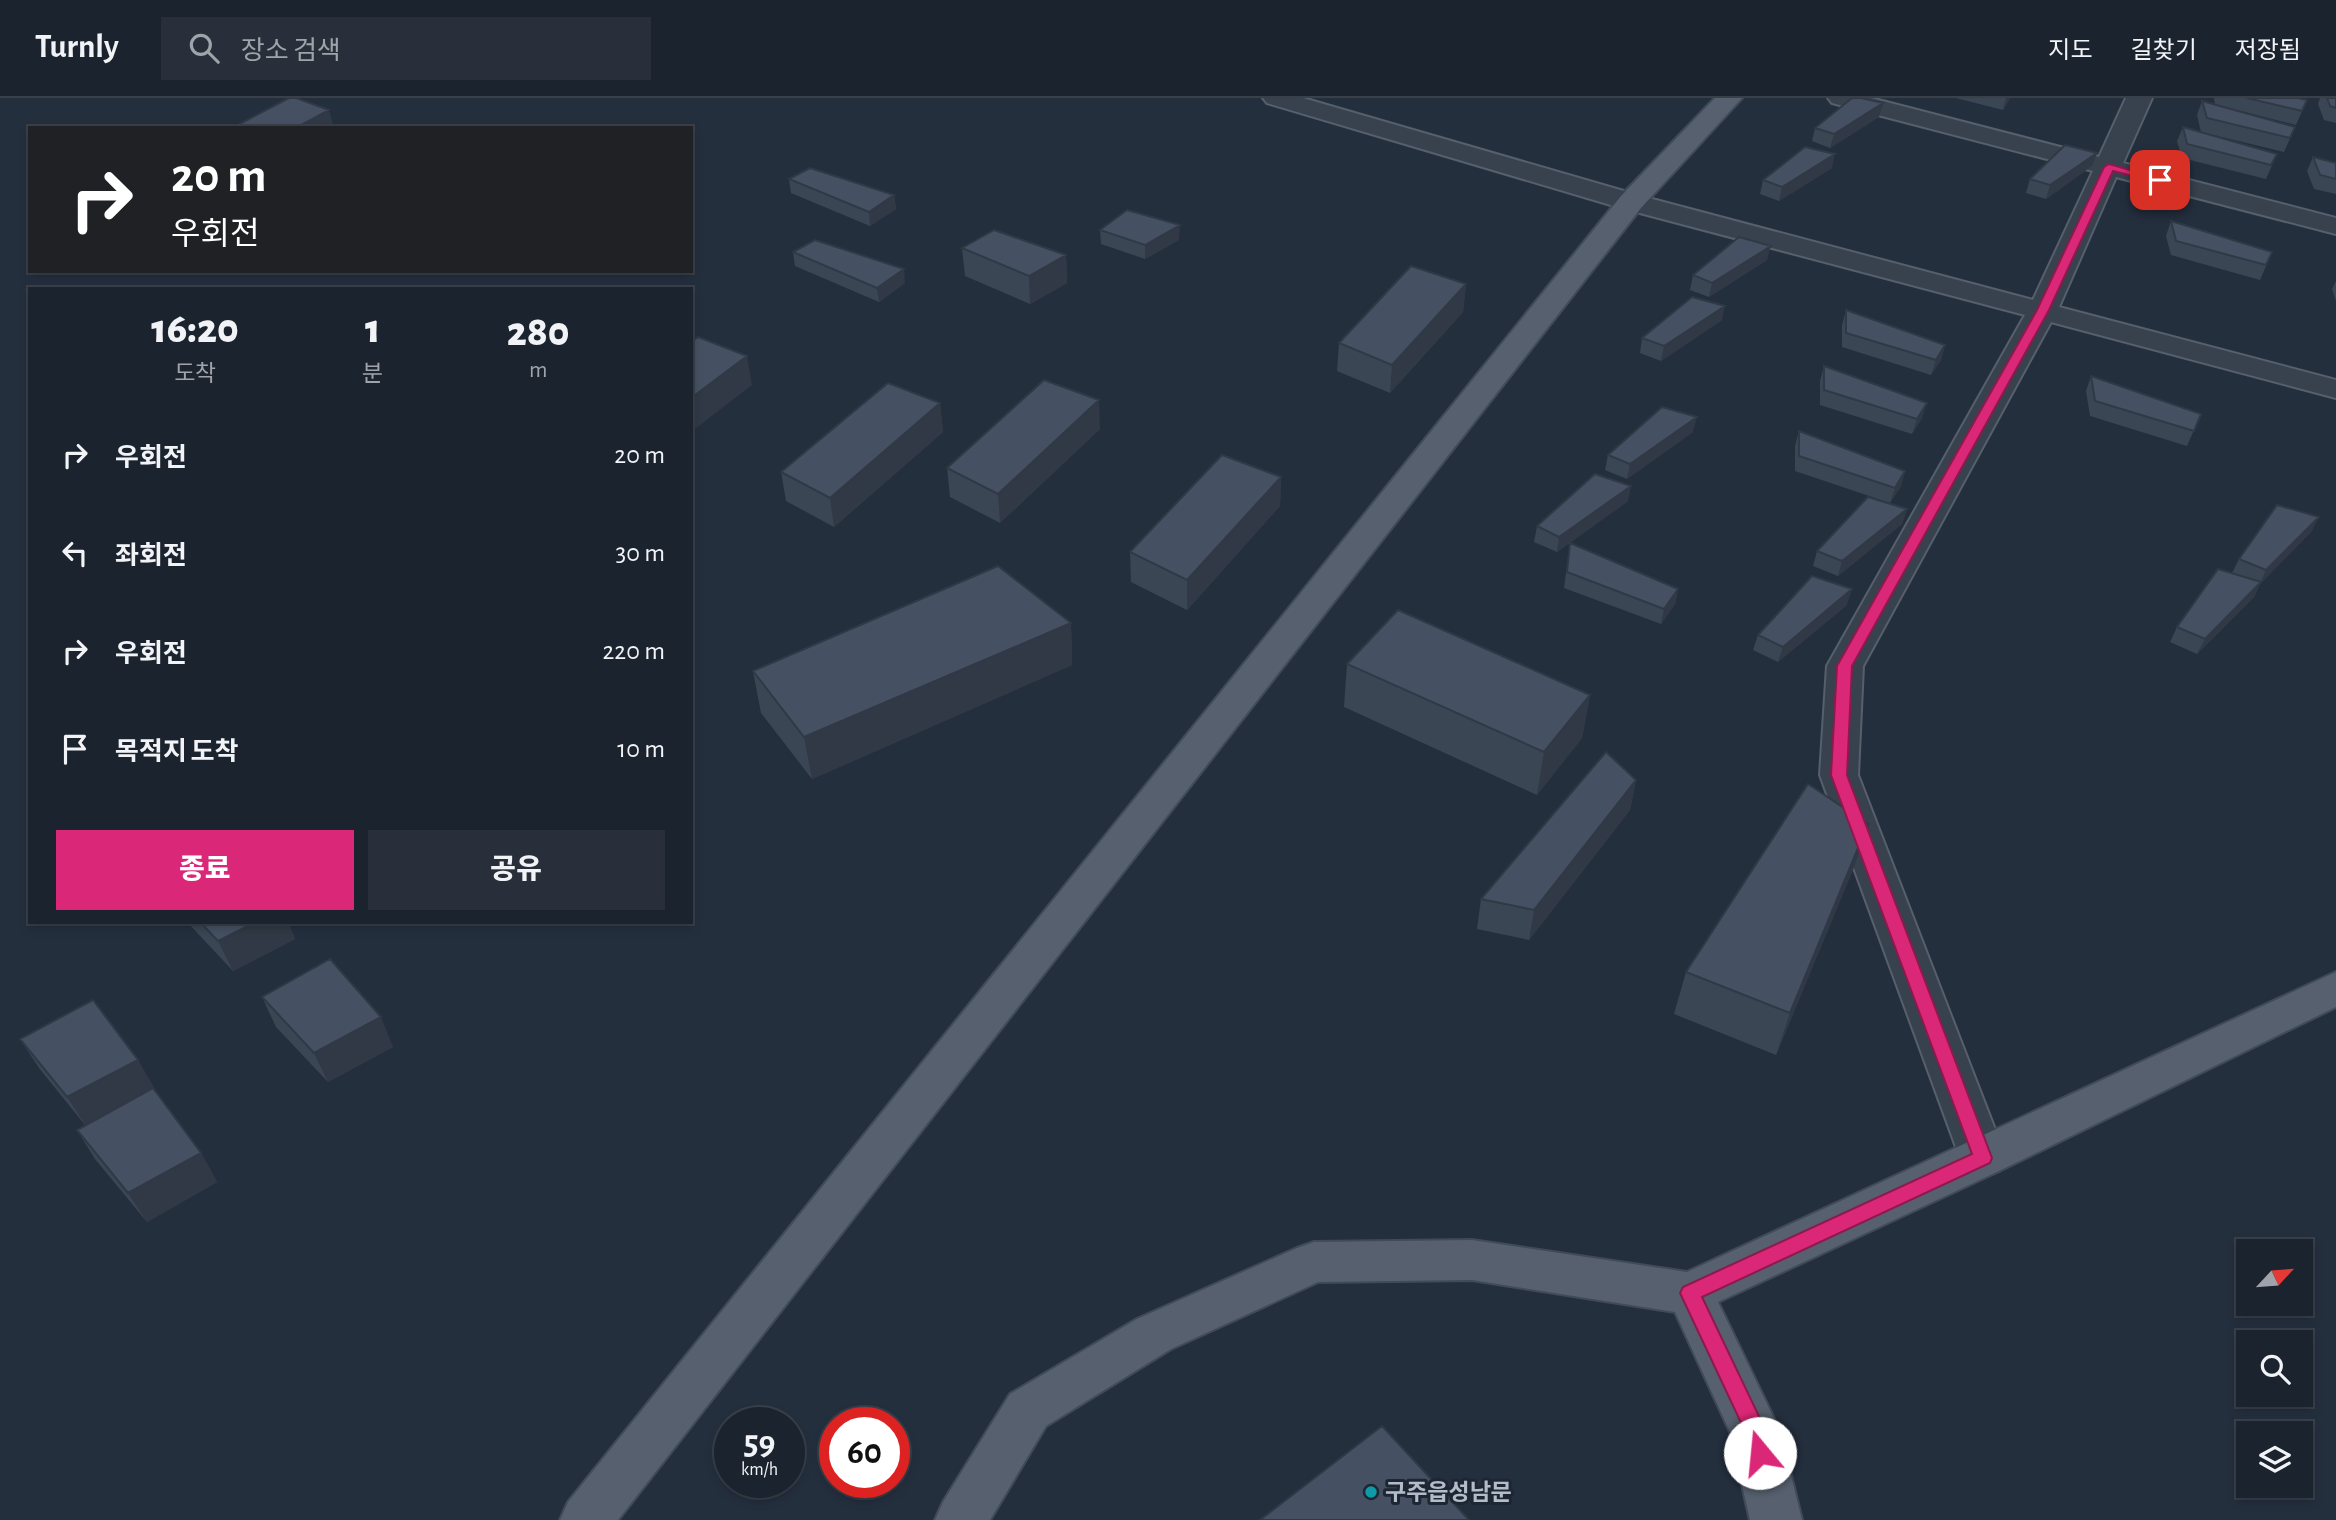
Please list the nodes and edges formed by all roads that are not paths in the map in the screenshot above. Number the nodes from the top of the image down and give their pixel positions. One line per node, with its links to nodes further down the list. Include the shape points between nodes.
1 (1276, 98): 6 (street)
2 (1729, 98): 6 (main road)
3 (1841, 98): 5 (street)
4 (2139, 98): 5 (street)
5 (2109, 167): 7 (street); 8 (street)
6 (1631, 202): 8 (street); 13 (main road)
7 (2336, 226)
8 (2043, 310): 9 (street); 11 (street, via 1845,666 1839,775)
9 (2336, 389)
10 (2336, 988): 11 (main road)
11 (1983, 1158): 12 (main road)
12 (1690, 1293): 14 (main road, via 1472,1259 1314,1262 1154,1334 1028,1409); 15 (main road, via 1755,1431)
13 (586, 1520)
14 (961, 1520)
15 (1776, 1520)

